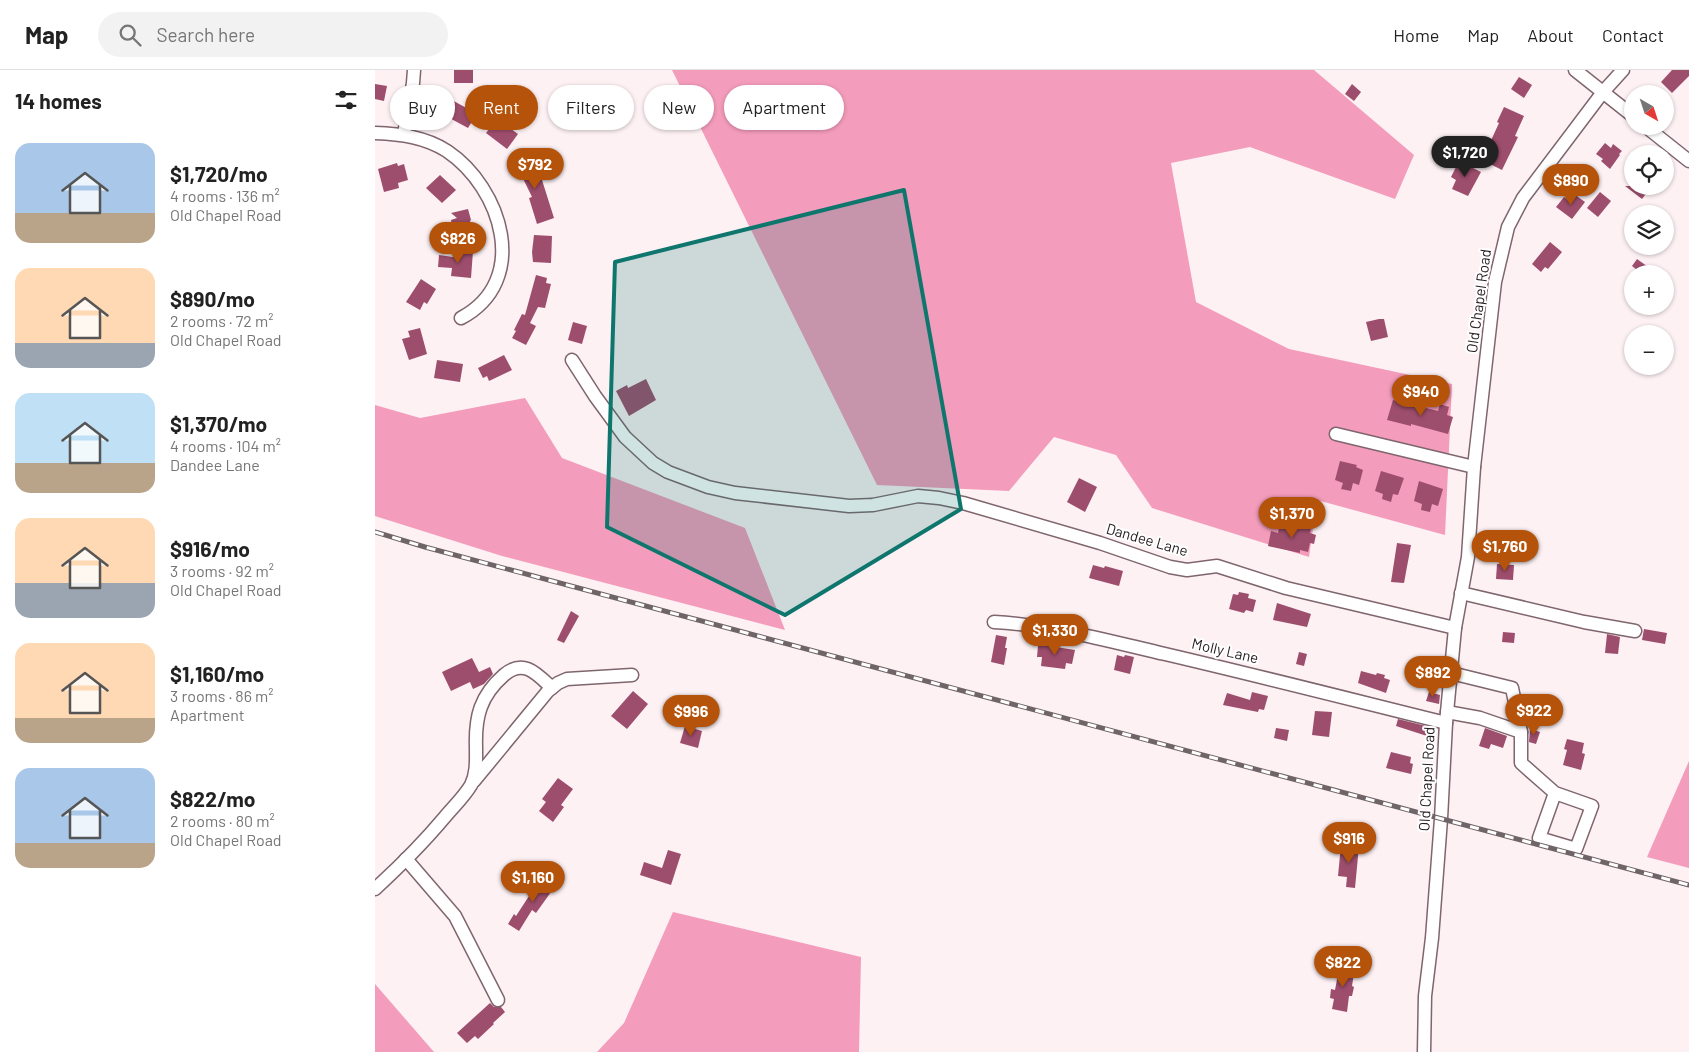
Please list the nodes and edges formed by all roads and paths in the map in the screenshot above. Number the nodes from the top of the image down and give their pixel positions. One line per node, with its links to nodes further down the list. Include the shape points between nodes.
1 (414, 70): 7 (street)
2 (1575, 70): 4 (street)
3 (1623, 70): 4 (street, Old Chapel Road)
4 (1603, 92): 5 (street); 13 (street, Old Chapel Road, via 1524,196 1508,227 1495,282)
5 (1624, 109)
6 (375, 133): 7 (street)
7 (404, 134): 10 (street, via 433,144 456,158 483,188 497,214 502,240 499,275 488,298)
8 (1656, 135): 9 (street)
9 (1689, 161)
10 (461, 318)
11 (572, 360): 16 (street, Dandee Lane, via 625,436 653,463 708,487 849,506 918,496 963,503 1170,567 1187,570 1217,566 1286,588)
12 (1335, 434): 13 (street)
13 (1474, 467): 14 (street, Old Chapel Road)
14 (1461, 593): 16 (street, Old Chapel Road); 17 (street)
15 (994, 622): 21 (street, Molly Lane, via 1046,627)
16 (1455, 628): 18 (street, Old Chapel Road)
17 (1635, 631)
18 (1451, 673): 21 (street, Old Chapel Road); 22 (street, via 1512,688)
19 (632, 675): 20 (street, via 567,679)
20 (551, 688): 23 (street); 23 (street, via 523,667 508,672 489,692 477,715 475,773)
21 (1447, 717): 22 (street, Molly Lane, via 1480,718); 28 (street, Old Chapel Road, via 1425,996)
22 (1521, 732): 24 (street, via 1521,763)
23 (471, 785): 25 (street)
24 (1555, 793): 24 (street, via 1593,806 1576,849 1539,838)
25 (406, 858): 26 (street); 27 (street, via 455,916)
26 (375, 889)
27 (498, 1000)
28 (1424, 1052)

